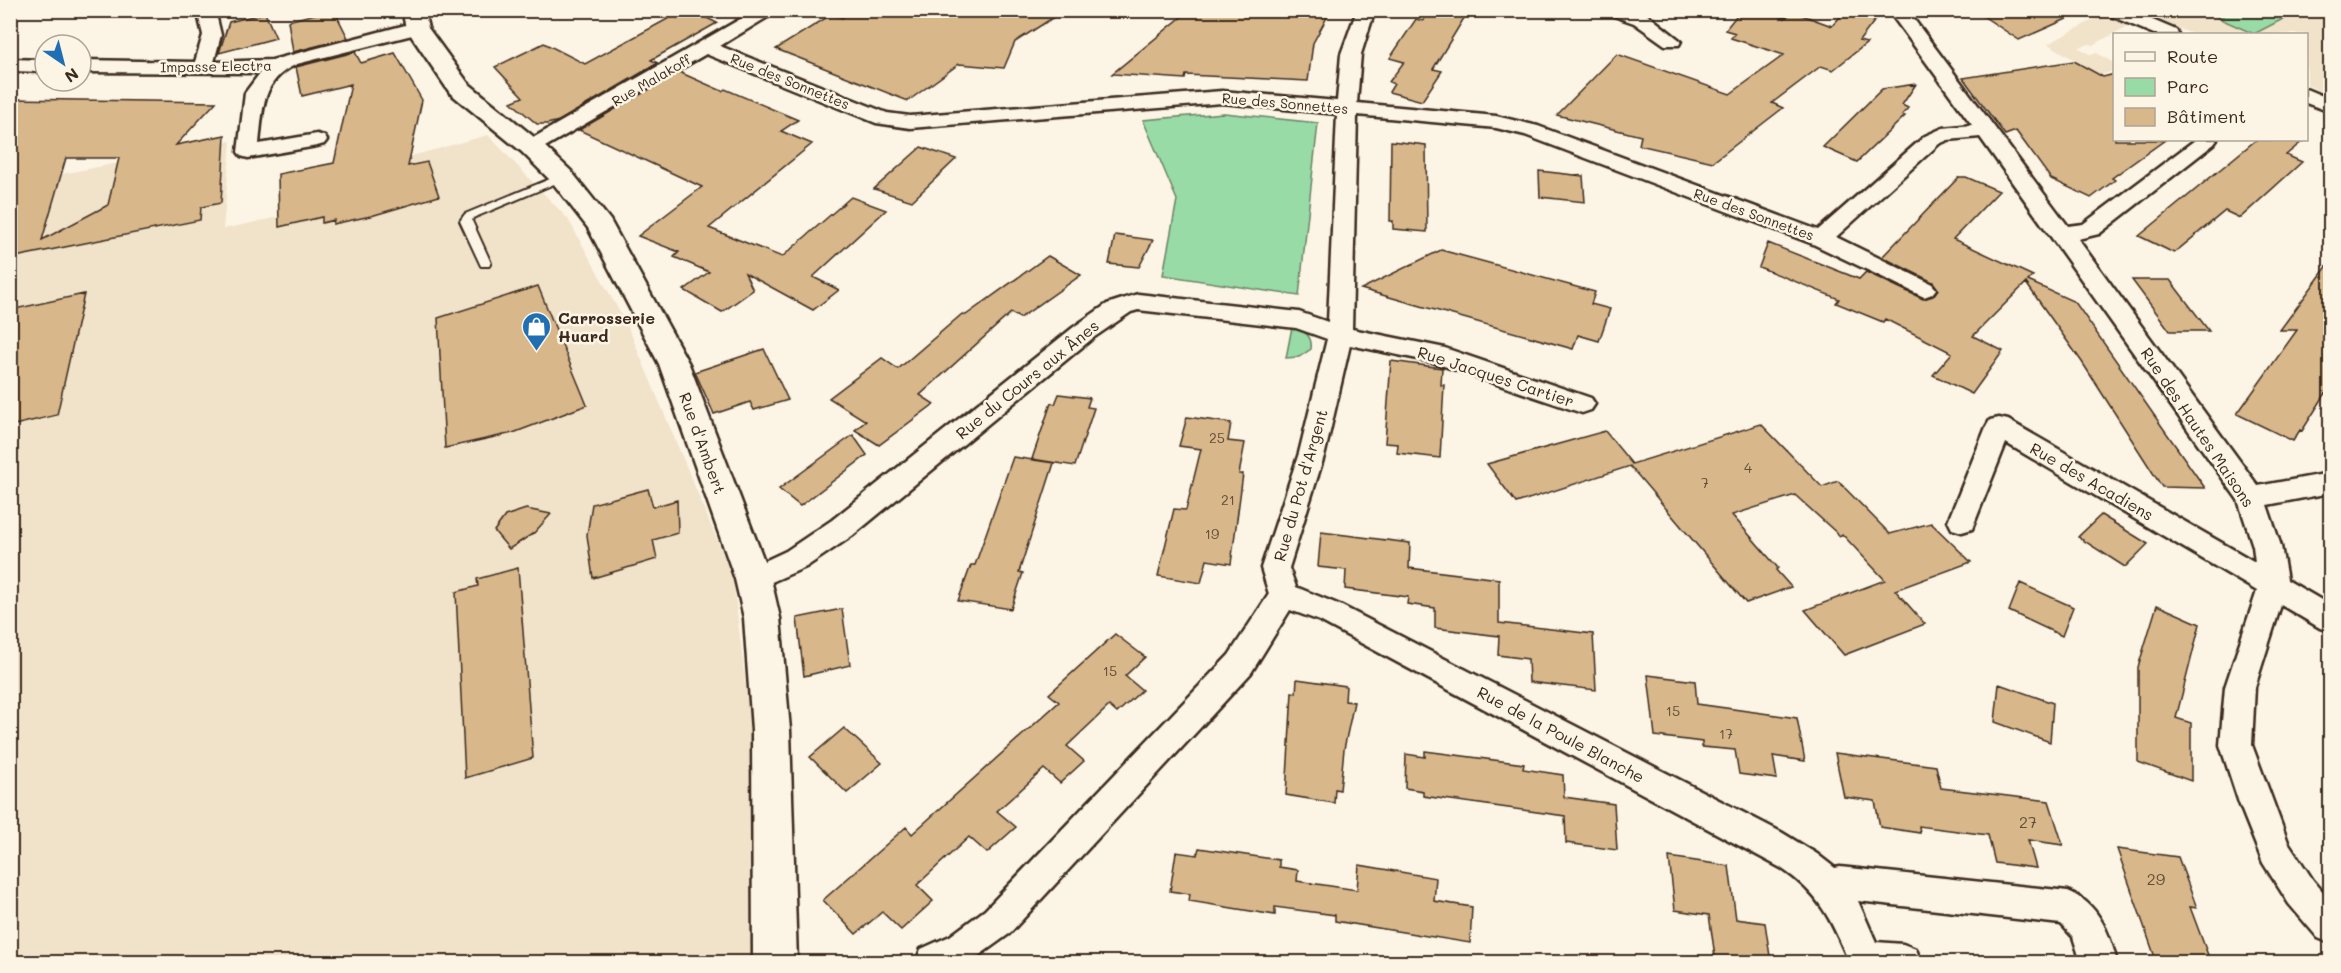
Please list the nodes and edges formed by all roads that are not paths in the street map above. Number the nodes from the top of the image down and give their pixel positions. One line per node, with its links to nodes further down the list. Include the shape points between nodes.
1 (206, 10): 15 (street, via 212,35)
2 (1366, 10): 18 (street, Rue du Pot d'Argent, via 1351,54)
3 (1614, 10): 9 (street, via 1641,19)
4 (1897, 10): 19 (street, Rue des Hautes Maisons)
5 (2112, 10): 8 (street)
6 (757, 13): 10 (street, Rue Malakoff)
7 (415, 19): 14 (street, Impasse Electra); 22 (street, Rue d'Ambert, via 459,88)
8 (2167, 33)
9 (1672, 41)
10 (707, 48): 18 (street, Rue des Sonnettes, via 883,119 909,122 1222,97); 22 (street, Rue Malakoff)
11 (10, 65): 12 (street)
12 (33, 66)
13 (93, 66): 15 (street, Impasse Electra)
14 (276, 66): 15 (street, Impasse Electra); 20 (street, via 255,93 248,152)
15 (203, 67)
16 (2308, 95): 17 (street)
17 (2331, 106)
18 (1347, 108): 25 (street, Rue des Sonnettes, via 1531,129); 28 (street, Rue du Pot d'Argent)
19 (1984, 130): 24 (street, Rue des Hautes Maisons); 25 (street, Rue des Sonnettes, via 1943,134 1932,140)
20 (317, 140)
21 (2206, 141): 24 (street, via 2091,229)
22 (531, 147): 23 (street, Rue d'Ambert)
23 (562, 177): 26 (lane, via 469,216 466,221); 33 (street, Rue d'Ambert, via 615,250 674,364)
24 (2062, 233): 31 (street, Rue des Hautes Maisons)
25 (1821, 239): 27 (street, Rue des Sonnettes)
26 (485, 262)
27 (1924, 289)
28 (1340, 334): 29 (street, Rue Jacques Cartier, via 1436,354); 33 (street, Rue du Cours aux Ânes, via 1299,320 1138,302 1124,305 1084,332 842,528 796,559); 35 (street, Rue du Pot d'Argent, via 1312,453 1275,568)
29 (1582, 404)
30 (2331, 483): 31 (street)
31 (2251, 497): 34 (street, Rue des Hautes Maisons, via 2267,546)
32 (1962, 521): 34 (street, Rue des Acadiens, via 1999,427)
33 (753, 579): 40 (street, Rue d'Ambert, via 762,618 771,730)
34 (2273, 585): 36 (street); 38 (street, Rue des Hautes Maisons, via 2241,687 2236,745 2275,852 2301,892)
35 (1284, 595): 37 (street, Rue de la Poule Blanche, via 1330,613 1769,843); 41 (street, via 1240,664 1076,840 997,922)
36 (2331, 619)
37 (1829, 886): 39 (street, Rue de la Poule Blanche); 43 (street, via 1840,883 2058,906 2078,914 2087,927)
38 (2331, 926)
39 (1866, 961): 42 (street, Rue de la Poule Blanche)
40 (775, 963)
41 (934, 963)
42 (1903, 963)
43 (2099, 963)

